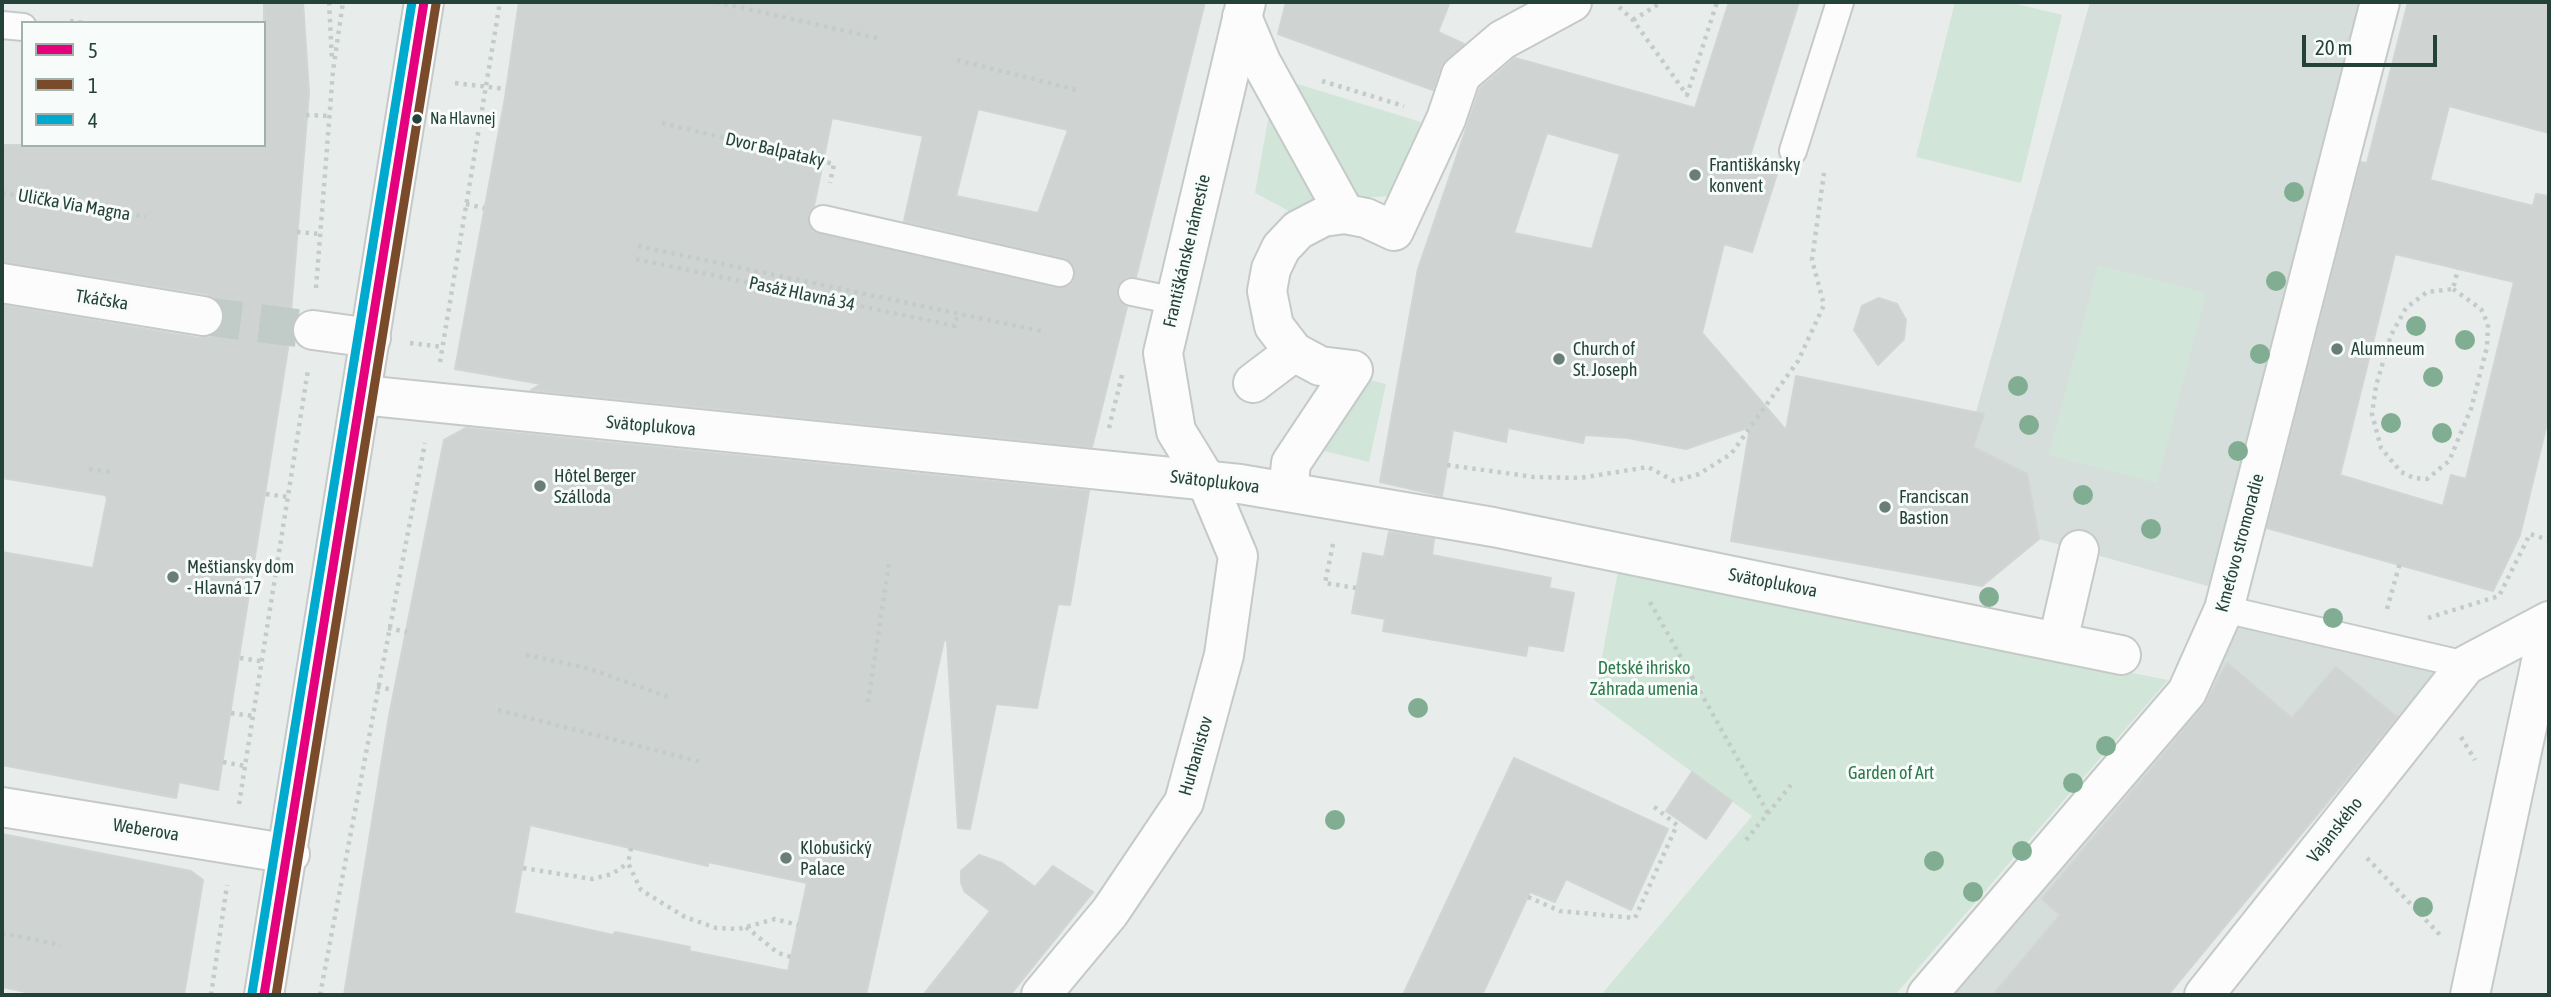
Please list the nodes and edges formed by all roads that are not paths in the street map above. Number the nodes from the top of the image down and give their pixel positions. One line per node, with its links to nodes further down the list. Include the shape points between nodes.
1 (424, 2): 17 (street)
2 (1572, 2): 9 (street, via 1502,40 1461,75 1446,119 1394,231)
3 (1840, 2): 8 (lane)
4 (2380, 2): 24 (street, Kmeťovo stromoradie)
5 (1244, 10): 9 (street, Františkánske námestie, via 1261,62); 14 (street, Františkánske námestie)
6 (2, 25): 7 (lane)
7 (21, 27)
8 (1793, 151)
9 (1345, 214): 18 (street, via 1323,217 1298,230 1281,248 1271,269 1268,307 1274,326)
10 (823, 219): 11 (lane)
11 (1060, 272)
12 (2, 283): 15 (street, Tkáčska)
13 (1132, 292): 14 (lane)
14 (1176, 301): 21 (street, Františkánske námestie, via 1163,354 1176,431)
15 (203, 316)
16 (313, 330): 17 (street)
17 (371, 338): 20 (street)
18 (1294, 352): 19 (street); 22 (street, via 1320,366 1353,370 1292,463)
19 (1253, 383)
20 (362, 395): 21 (street, Svätoplukova); 30 (street)
21 (1206, 480): 22 (street, Svätoplukova); 32 (street, Hurbanistov, via 1238,556 1224,655 1184,802 1110,912)
22 (1288, 492): 26 (street, Svätoplukova, via 1493,527)
23 (2079, 550): 26 (street)
24 (2224, 609): 28 (lane); 33 (street, Kmeťovo stromoradie, via 2187,692)
25 (2549, 622): 28 (street, Vajanského); 35 (street, Vajanského)
26 (2058, 641): 27 (street, Svätoplukova)
27 (2121, 655)
28 (2466, 665): 34 (street, Vajanského)
29 (2, 807): 30 (street, Weberova)
30 (289, 854): 31 (street)
31 (264, 995)
32 (1041, 995)
33 (1927, 995)
34 (2204, 995)
35 (2470, 995)

